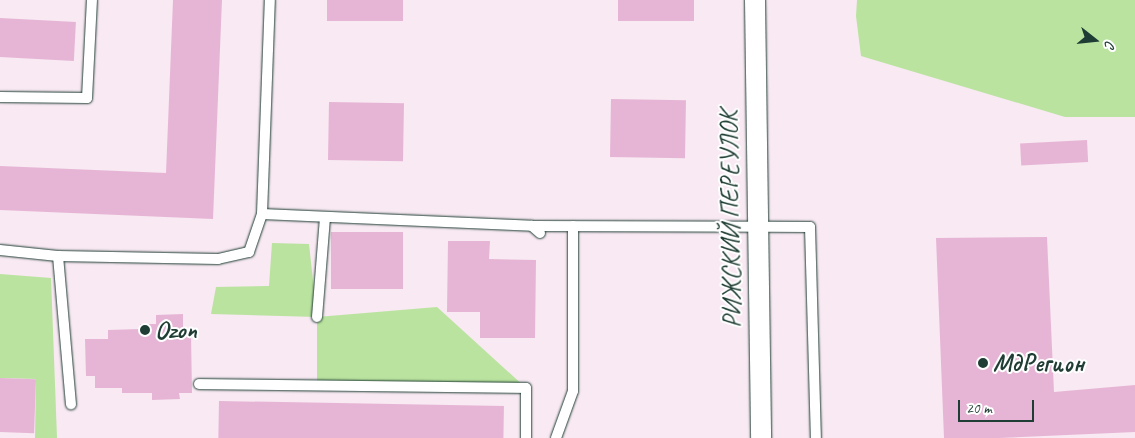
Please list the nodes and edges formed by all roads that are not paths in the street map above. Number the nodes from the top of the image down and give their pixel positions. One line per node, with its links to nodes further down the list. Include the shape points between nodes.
1 (92, 0): 4 (lane, via 87,98)
2 (270, 0): 5 (lane)
3 (755, 0): 8 (street, РИЖСКИЙ ПЕРЕУЛОК)
4 (0, 97)
5 (262, 214): 6 (lane); 10 (lane, via 249,252 218,259)
6 (325, 218): 7 (lane, via 536,229); 11 (lane)
7 (573, 226): 8 (lane); 15 (lane, via 573,391)
8 (757, 228): 16 (street, РИЖСКИЙ ПЕРЕУЛОК); 17 (lane, via 810,227)
9 (0, 250): 10 (lane)
10 (58, 256): 13 (lane)
11 (317, 317)
12 (199, 384): 14 (lane, via 526,388)
13 (71, 404)
14 (526, 438)
15 (556, 438)
16 (761, 438)
17 (816, 438)

